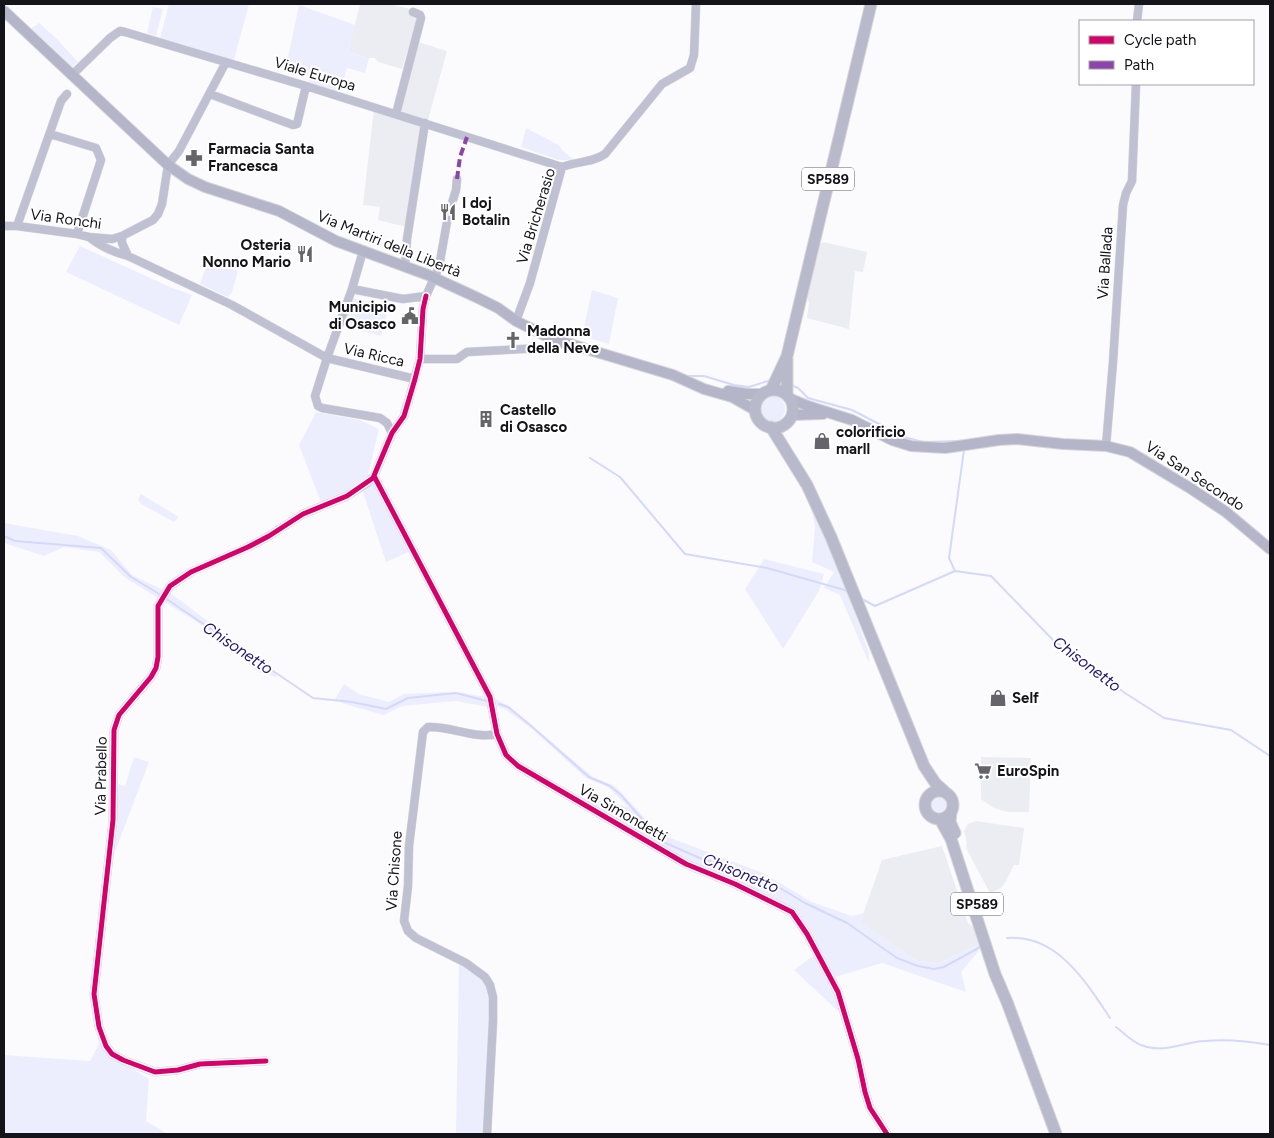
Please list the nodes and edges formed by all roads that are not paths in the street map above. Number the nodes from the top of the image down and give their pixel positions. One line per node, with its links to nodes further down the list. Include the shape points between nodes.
1 (696, 4): 17 (street, Via Bricherasio, via 694,55 690,68 662,84 605,154 598,159)
2 (871, 4): 32 (main road, SP589)
3 (1139, 4): 6 (street)
4 (4, 10): 8 (street, SP589)
5 (414, 12): 13 (street, via 421,18)
6 (1137, 20)
7 (226, 62): 8 (street, Viale Europa, via 120,31); 10 (street, Viale Europa); 12 (street)
8 (73, 76): 16 (street, Via Martiri della Libertà / SP589)
9 (1136, 85): 44 (street, Via Ballada, via 1132,182 1123,205)
10 (306, 86): 12 (street, via 297,124 292,125); 13 (street, Viale Europa)
11 (66, 94): 15 (street)
12 (210, 94): 16 (street)
13 (396, 114): 14 (street, Viale Europa)
14 (425, 123): 17 (street, Viale Europa); 26 (street)
15 (50, 134): 20 (street); 21 (street, via 96,148 101,160)
16 (168, 166): 22 (street, Via Ronchi, via 158,214 153,220); 24 (street, Via Martiri della Libertà / SP589, via 204,187 279,211 336,241)
17 (562, 167): 30 (street, Via Bricherasio, via 530,283)
18 (457, 179): 27 (street)
19 (4, 226): 20 (street, Via Ronchi)
20 (17, 226): 21 (street, Via Ronchi)
21 (77, 234): 23 (street, Via Ronchi)
22 (122, 236): 23 (street, Via Ronchi, via 112,239); 25 (street)
23 (89, 237): 25 (street, Via Ricca, via 100,246)
24 (363, 251): 26 (street, Via Martiri della Libertà / SP589); 28 (street)
25 (128, 256): 33 (street, Via Ricca, via 232,304)
26 (405, 266): 27 (street, Via Martiri della Libertà / SP589)
27 (435, 278): 29 (street); 30 (street, Via Martiri della Libertà / SP589, via 498,308)
28 (352, 289): 29 (street, via 403,299); 33 (street)
29 (426, 296): 34 (street)
30 (516, 321): 31 (street, Via Martiri della Libertà / SP589)
31 (565, 343): 34 (street, via 543,348 467,352 457,359); 36 (street, Via Martiri della Libertà / SP589)
32 (787, 356): 37 (main road, SP589); 38 (main road, SP589)
33 (326, 358): 35 (street, Via Ricca); 43 (street, via 315,396 318,406 380,418)
34 (420, 359): 35 (street)
35 (416, 379): 43 (street, via 404,416)
36 (692, 382): 37 (street, SP589, via 735,392); 39 (street, SP589, via 732,397)
37 (766, 392): 38 (main road, SP589, via 777,390); 39 (main road, SP589, via 755,404)
38 (789, 397): 40 (street, Via San Secondo); 41 (main road, SP589)
39 (755, 410): 42 (main road, SP589, via 762,423)
40 (834, 413): 41 (street); 44 (street, Via San Secondo, via 911,446 945,448 1017,438)
41 (791, 417): 42 (main road, via 782,426); 45 (main road, SP589, via 786,436)
42 (771, 428): 45 (main road, SP589)
43 (392, 433): 46 (street)
44 (1106, 446): 47 (street, Via San Secondo, via 1130,452 1190,488 1226,512)
45 (787, 453): 49 (main road, SP589, via 807,485 831,537)
46 (374, 476): 48 (street, Via Simondetti, via 490,697); 55 (street, Via Prabello, via 347,496 303,514 170,586 158,606 156,668 119,715 114,730 114,820 94,994 99,1027 106,1046 123,1060 155,1072 200,1064)
47 (1270, 549)
48 (497, 734): 56 (street, Via Chisone, via 487,736 437,726 428,727 423,732 409,846 404,921 416,938 466,963 490,985 493,1021); 57 (street, Via Simondetti, via 506,755 518,766 686,864 792,912 838,992 864,1092)
49 (924, 766): 50 (main road, SP589); 51 (main road, SP589)
50 (944, 791): 51 (main road, via 930,793); 52 (main road, SP589, via 952,799)
51 (925, 801): 53 (main road, SP589, via 928,814)
52 (950, 812): 53 (main road); 54 (main road, SP589, via 950,822)
53 (940, 819): 54 (main road, SP589, via 950,838 980,932)
54 (1005, 995): 58 (main road, SP589)
55 (266, 1061)
56 (487, 1134)
57 (887, 1134)
58 (1056, 1134)

